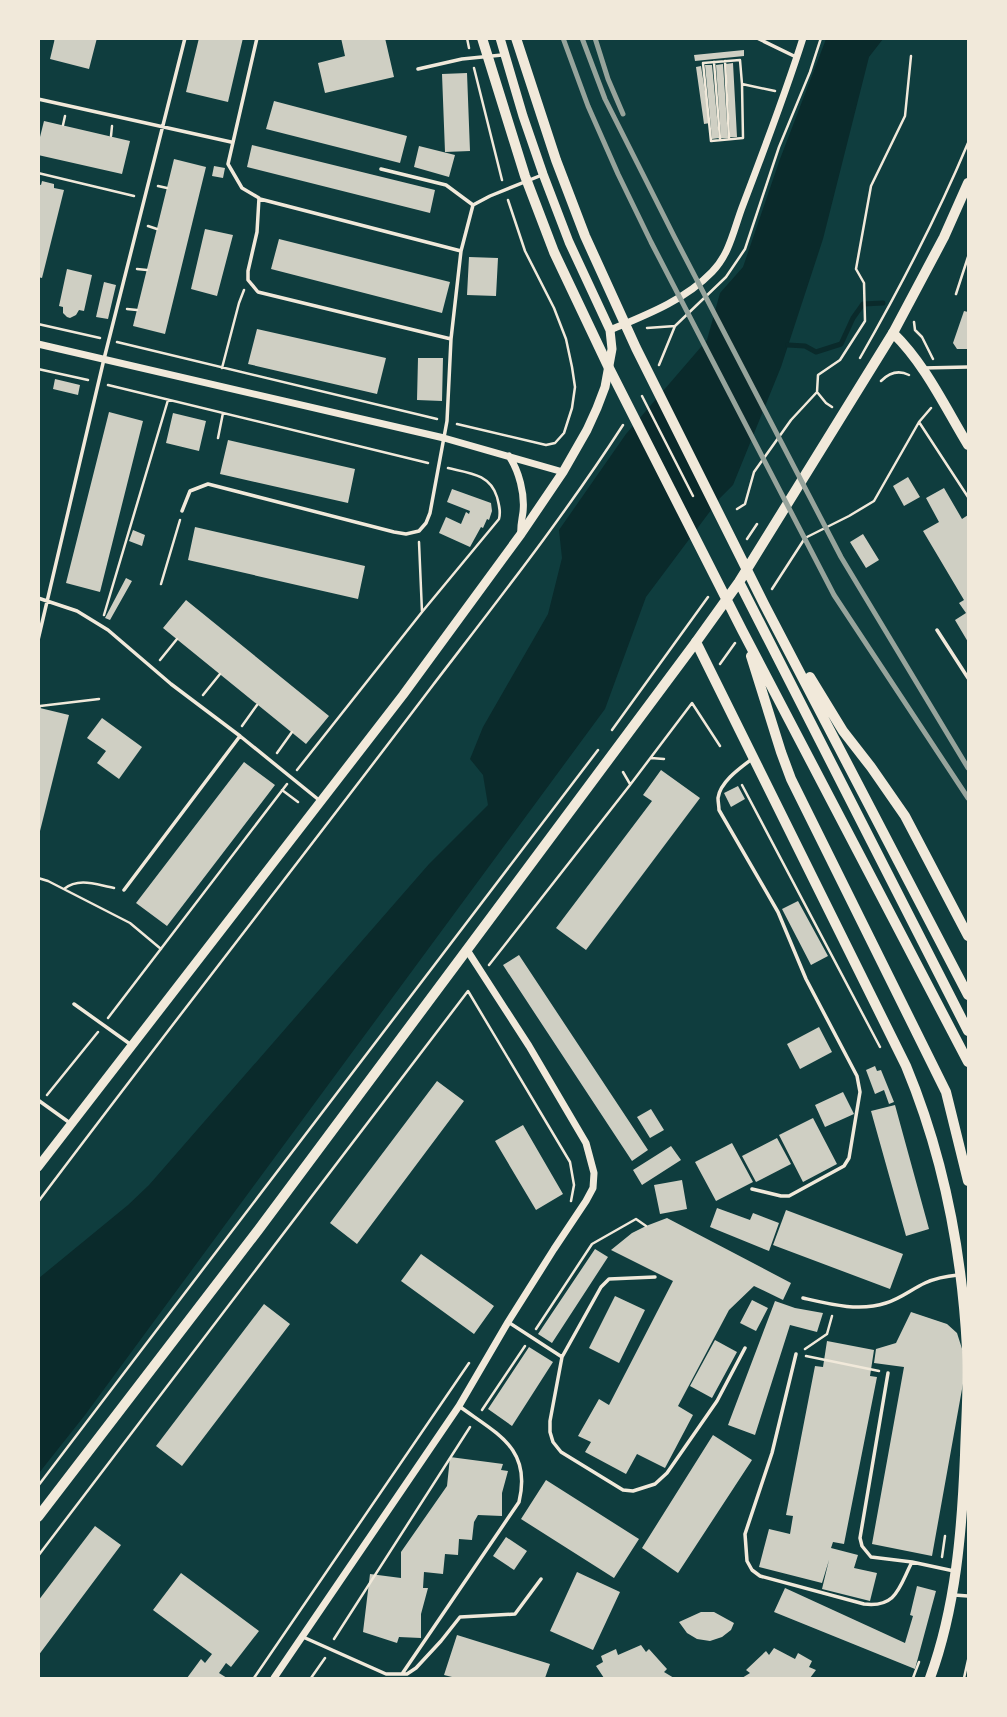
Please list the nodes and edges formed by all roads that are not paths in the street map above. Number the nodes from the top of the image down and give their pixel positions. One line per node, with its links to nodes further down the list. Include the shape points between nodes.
1 (185, 38): 12 (lane)
2 (257, 38): 13 (lane)
3 (482, 38): 38 (main road, via 554,251)
4 (500, 38): 8 (street)
5 (516, 38): 36 (main road, via 585,236)
6 (757, 38): 9 (lane)
7 (803, 38): 9 (street)
8 (504, 54): 10 (lane); 15 (street)
9 (797, 58): 20 (street, via 729,248 714,271 694,289)
10 (418, 69)
11 (38, 99): 12 (lane)
12 (162, 127): 13 (lane); 24 (lane)
13 (232, 142): 17 (lane, via 228,164 242,188)
14 (381, 169): 18 (lane, via 446,185)
15 (543, 174): 18 (lane); 20 (street)
16 (968, 183): 21 (main road)
17 (260, 198): 19 (lane); 22 (lane, via 248,280 258,292)
18 (473, 205): 19 (lane)
19 (461, 251): 22 (lane)
20 (610, 330): 30 (street, via 612,349 605,387)
21 (893, 333): 26 (main road); 33 (main road)
22 (451, 339): 27 (lane)
23 (38, 344): 24 (street)
24 (104, 359): 27 (street); 35 (lane)
25 (968, 366): 26 (lane)
26 (921, 368): 28 (main road)
27 (444, 438): 29 (street); 31 (lane, via 430,513 419,531 394,532 208,484 190,491)
28 (968, 445)
29 (509, 455): 30 (street); 32 (street, via 521,486)
30 (563, 472): 32 (street)
31 (182, 511)
32 (521, 534): 44 (street)
33 (738, 582): 40 (main road); 50 (main road)
34 (38, 598): 35 (lane)
35 (48, 600): 39 (lane); 42 (lane, via 77,611 118,638)
36 (764, 604): 46 (main road, via 843,732 905,816); 48 (main road)
37 (937, 630): 41 (lane)
38 (741, 633): 52 (main road); 56 (main road, via 791,779 946,1092)
39 (38, 640)
40 (696, 642): 43 (main road); 47 (main road)
41 (968, 678)
42 (240, 736): 44 (lane); 45 (lane)
43 (754, 758): 57 (lane, via 735,771 722,789 719,810 778,912 806,979 857,1076 860,1092 844,1166 789,1196); 59 (main road, via 921,1103)
44 (321, 802): 51 (street)
45 (124, 890)
46 (968, 936)
47 (467, 950): 62 (street, via 586,1143 594,1173 593,1188); 69 (main road)
48 (968, 995)
49 (74, 1004): 51 (lane)
50 (968, 1031)
51 (132, 1046): 54 (street)
52 (968, 1062)
53 (38, 1100): 54 (lane)
54 (72, 1124): 55 (street)
55 (38, 1167)
56 (968, 1181)
57 (752, 1189)
58 (655, 1277): 65 (lane, via 609,1279)
59 (964, 1278): 60 (lane, via 941,1277 885,1304 862,1307); 61 (main road)
60 (803, 1298)
61 (965, 1301): 68 (main road)
62 (508, 1322): 65 (lane); 67 (street)
63 (745, 1348): 65 (lane, via 717,1401 667,1473 633,1490 612,1484 561,1452 553,1442 550,1421)
64 (796, 1354): 70 (lane, via 746,1534 752,1570 760,1576 873,1605 893,1598)
65 (562, 1357)
66 (888, 1373): 70 (lane, via 860,1538 871,1557)
67 (459, 1406): 75 (street); 76 (lane, via 506,1441 522,1470 523,1486 519,1502)
68 (967, 1490): 71 (main road)
69 (38, 1517)
70 (912, 1562): 71 (lane)
71 (956, 1571): 73 (main road)
72 (541, 1579): 76 (lane, via 515,1614 460,1616 416,1668)
73 (952, 1595): 74 (lane); 79 (main road)
74 (968, 1596)
75 (303, 1637): 76 (lane, via 386,1674); 77 (street)
76 (400, 1675): 78 (lane)
77 (274, 1678)
78 (407, 1678)
79 (930, 1678)

